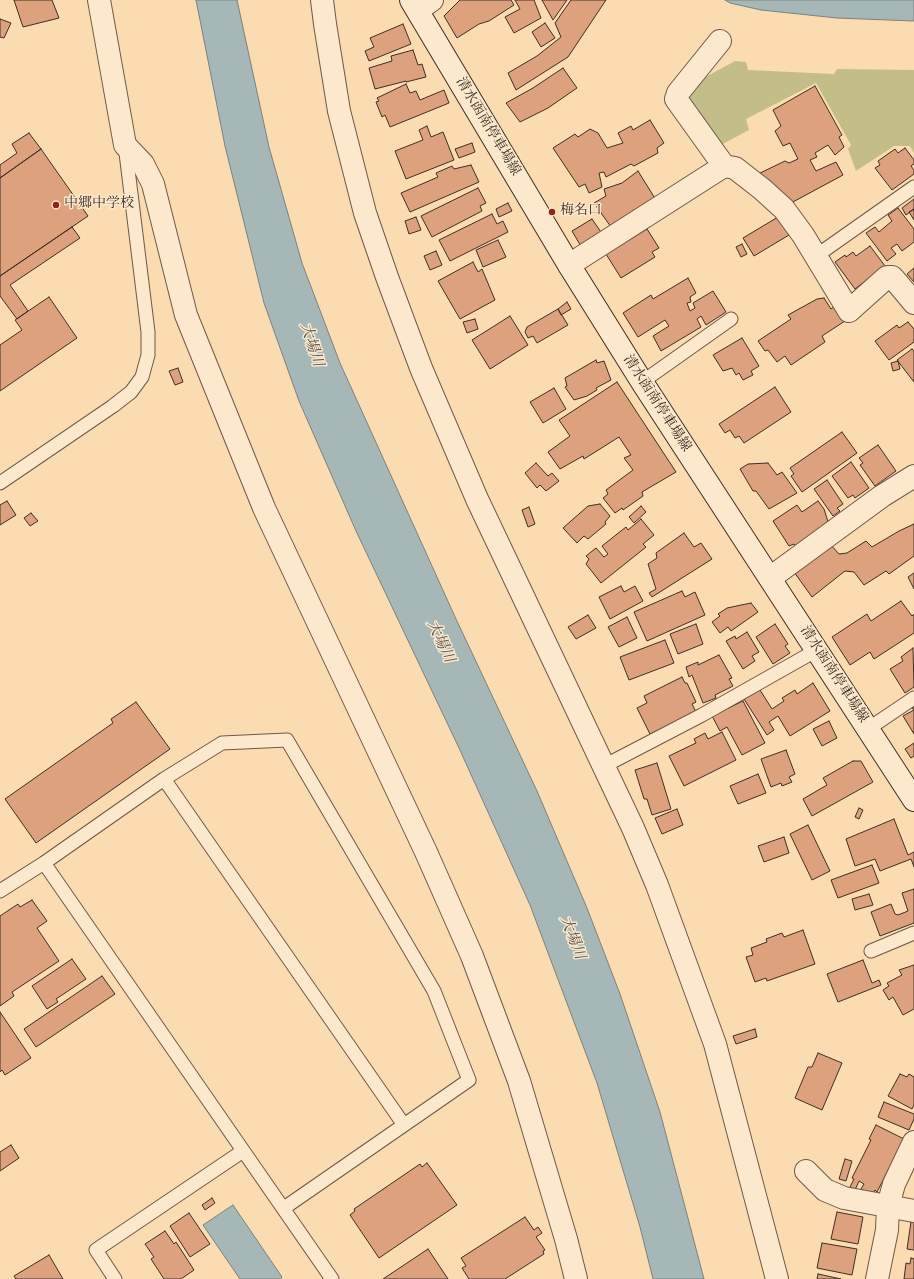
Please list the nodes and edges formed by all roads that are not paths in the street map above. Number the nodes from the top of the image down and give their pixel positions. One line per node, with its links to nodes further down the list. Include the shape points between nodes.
1 (99, 0): 5 (street)
2 (322, 0): 19 (street, via 339,110 365,213 387,277 477,499)
3 (420, 4): 9 (street, 清水函南停車場線)
4 (720, 41): 6 (street, via 678,93 676,99)
5 (125, 145): 14 (lane, via 148,332 148,355 142,377 131,392 113,406); 35 (street, via 143,164 153,184 186,315 264,508 472,956 519,1081)
6 (724, 166): 8 (street, via 735,168 776,200); 9 (street)
7 (914, 187): 8 (lane)
8 (816, 256): 10 (street, via 849,310 887,277 892,277)
9 (568, 265): 12 (street, 清水函南停車場線)
10 (914, 303)
11 (731, 319): 12 (lane)
12 (642, 382): 15 (street, 清水函南停車場線)
13 (912, 480): 15 (street, via 882,496)
14 (0, 483)
15 (770, 578): 16 (street, 清水函南停車場線)
16 (817, 650): 18 (street, 清水函南停車場線); 19 (lane, via 702,715)
17 (914, 698): 18 (lane)
18 (868, 729): 21 (street, 清水函南停車場線)
19 (604, 766): 36 (street, via 657,885 715,1044)
20 (164, 779): 22 (lane); 26 (lane); 26 (lane, via 222,743 287,740 434,991 468,1080)
21 (914, 800)
22 (44, 863): 23 (lane); 28 (lane)
23 (0, 892)
24 (914, 933): 25 (lane)
25 (871, 951)
26 (404, 1125): 31 (lane)
27 (914, 1142): 30 (street, via 894,1184)
28 (243, 1151): 31 (lane); 33 (lane, via 96,1250)
29 (806, 1171): 30 (street, via 824,1190 844,1198)
30 (888, 1206): 32 (street); 37 (street, via 887,1230)
31 (284, 1208): 34 (lane)
32 (914, 1212)
33 (115, 1279)
34 (332, 1279)
35 (576, 1279)
36 (777, 1279)
37 (877, 1279)

